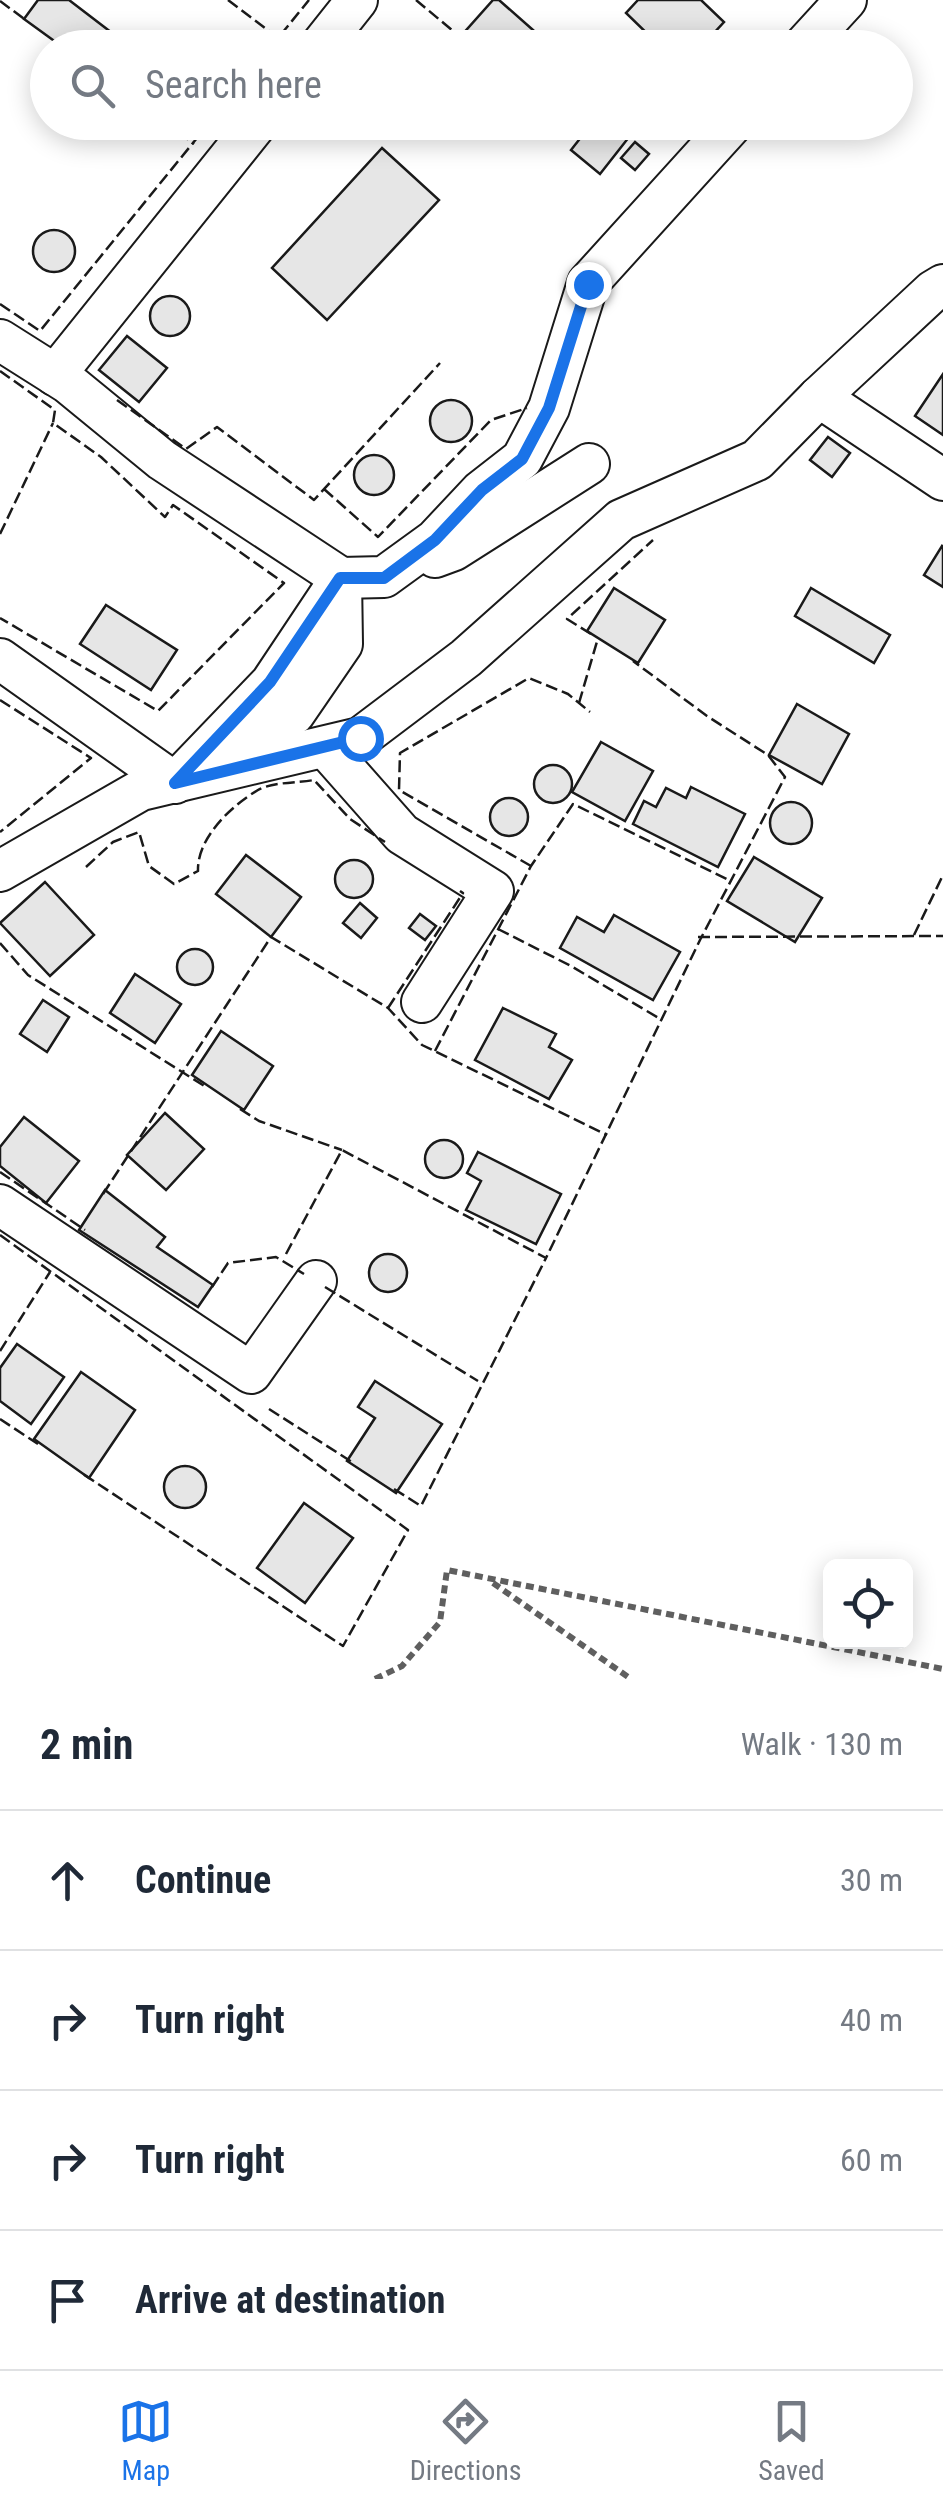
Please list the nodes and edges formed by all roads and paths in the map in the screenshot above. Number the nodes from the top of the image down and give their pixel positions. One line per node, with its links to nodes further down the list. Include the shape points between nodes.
1 (357, 0): 3 (street)
2 (846, 0): 4 (street)
3 (333, 30)
4 (818, 30)
5 (244, 140): 9 (street)
6 (718, 140): 14 (street, via 588,284 549,408 522,459)
7 (943, 286): 10 (street)
8 (0, 340): 9 (street)
9 (55, 375): 13 (street, via 162,460)
10 (819, 397): 12 (street); 16 (street, via 757,460 622,520 466,658 360,738)
11 (588, 464): 14 (street, via 454,550)
12 (943, 480)
13 (340, 578): 14 (street); 17 (street, via 342,644 294,714)
14 (384, 578)
15 (0, 659): 17 (street)
16 (326, 748): 17 (street); 19 (street, via 402,834 493,891)
17 (175, 783): 18 (street, via 142,790)
18 (0, 871)
19 (422, 1002)
20 (0, 1205): 21 (street, via 251,1373)
21 (316, 1282)
22 (489, 1580): 23 (path); 24 (path, via 447,1570 440,1622 402,1666); 25 (path)
23 (943, 1668)
24 (376, 1679)
25 (632, 1679)

